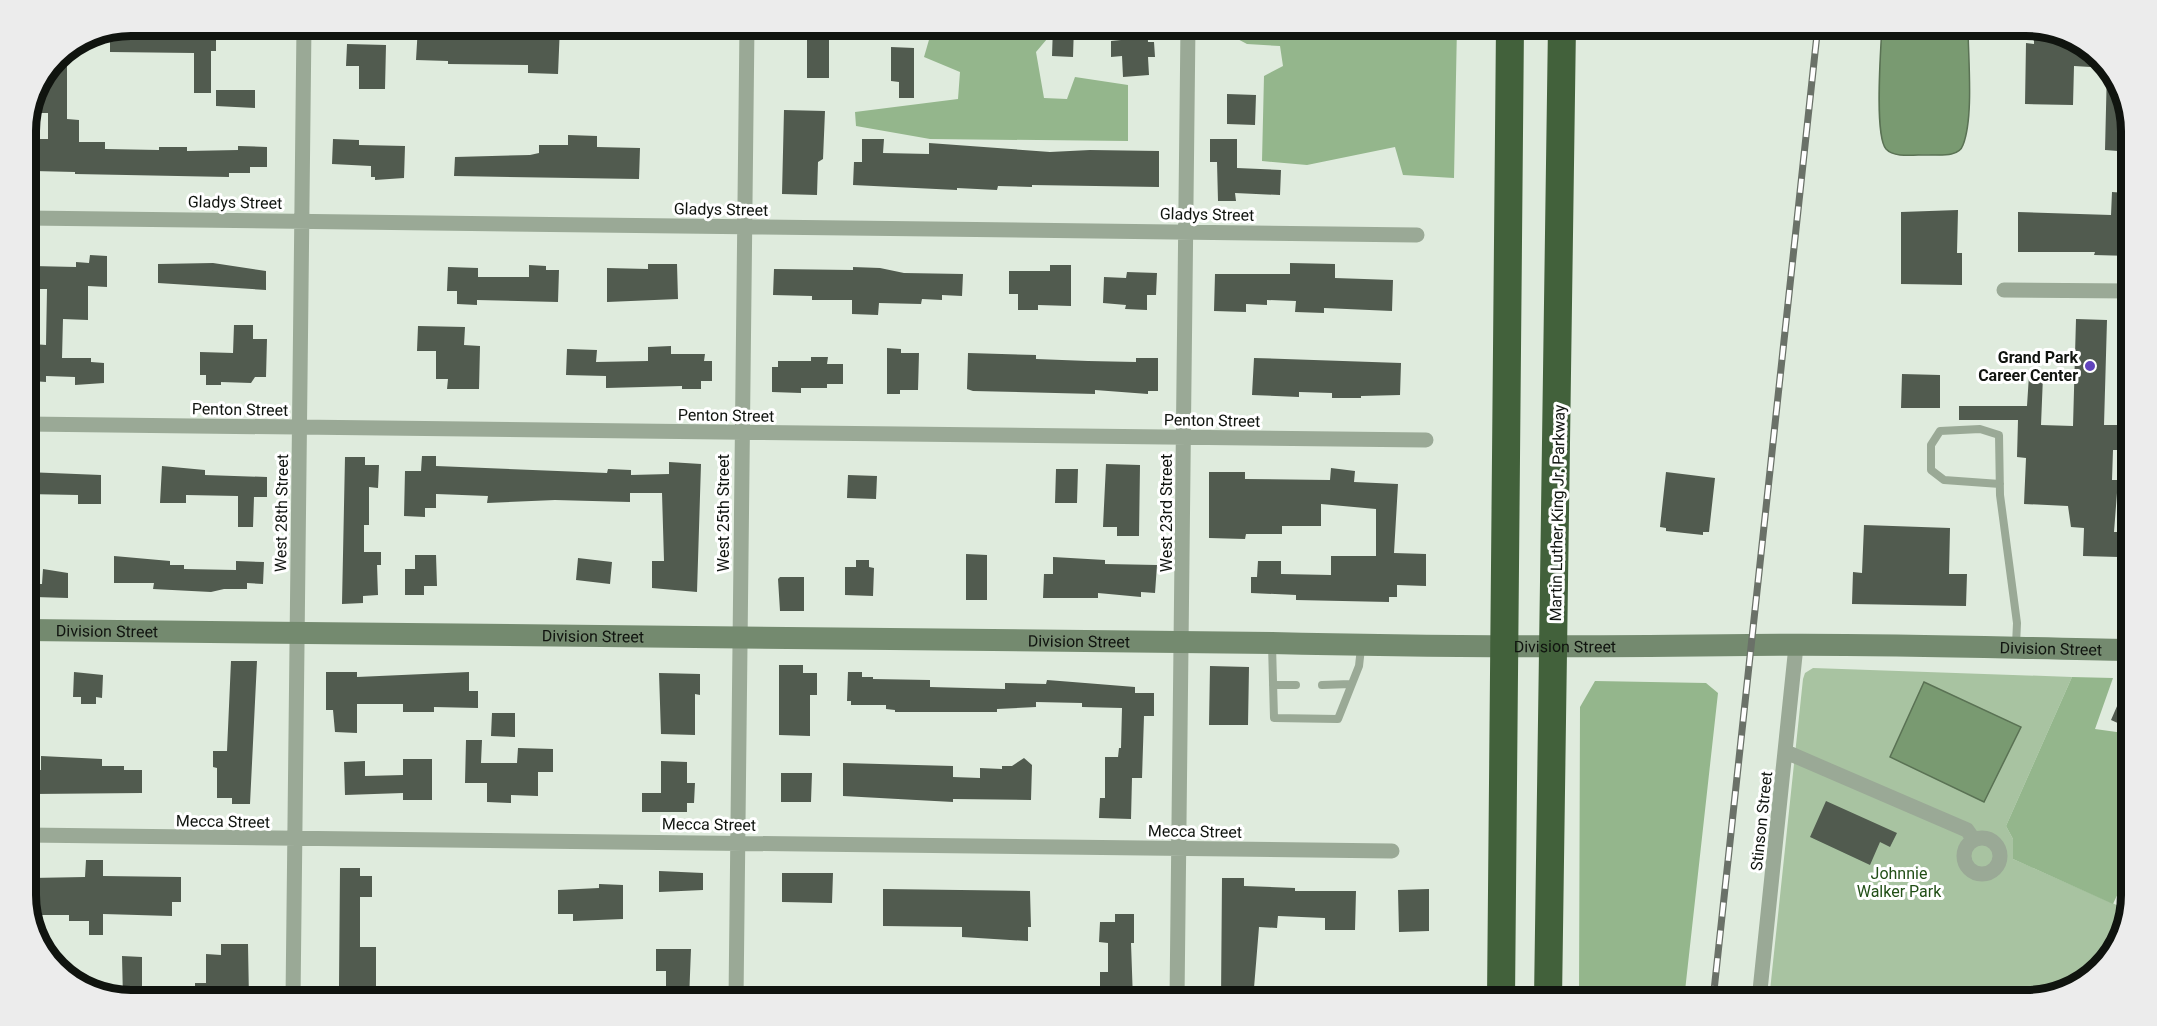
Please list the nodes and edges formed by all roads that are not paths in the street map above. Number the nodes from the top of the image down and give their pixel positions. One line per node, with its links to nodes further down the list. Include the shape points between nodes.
1 (304, 36): 7 (street, West 28th Street)
2 (747, 36): 8 (street, West 25th Street)
3 (1188, 36): 9 (street, West 23rd Street)
4 (1510, 36): 25 (highway)
5 (1562, 36): 27 (highway, Martin Luther King Jr. Parkway)
6 (36, 218): 7 (street, Gladys Street)
7 (302, 221): 8 (street, Gladys Street); 14 (street, West 28th Street)
8 (744, 228): 9 (street, Gladys Street); 15 (street, West 25th Street)
9 (1187, 232): 10 (street, Gladys Street); 16 (street, West 23rd Street)
10 (1417, 235)
11 (2004, 290): 12 (street)
12 (2121, 291)
13 (36, 424): 14 (street, Penton Street)
14 (300, 428): 15 (street, Penton Street); 20 (street, West 28th Street)
15 (741, 433): 16 (street, Penton Street); 21 (street, West 25th Street)
16 (1185, 438): 17 (street, Penton Street); 22 (street, West 23rd Street)
17 (1426, 440)
18 (2000, 484): 18 (lane, via 1999,435 1980,429 1940,431 1931,445 1931,470 1944,480); 28 (lane, via 2003,534 2017,623)
19 (36, 630): 20 (street, Division Street)
20 (298, 633): 21 (street, Division Street); 36 (street, West 28th Street)
21 (740, 637): 22 (street, Division Street); 38 (street, West 25th Street)
22 (1183, 643): 23 (street, Division Street); 39 (street, West 23rd Street)
23 (1272, 643): 24 (street, Division Street); 31 (lane)
24 (1361, 646): 25 (street, Division Street); 30 (lane, via 1359,666)
25 (1504, 646): 27 (street, Division Street); 44 (highway)
26 (1796, 646): 27 (street, Division Street); 28 (street, Division Street); 34 (street, Stinson Street)
27 (1555, 647): 45 (highway, Martin Luther King Jr. Parkway)
28 (2016, 648): 29 (street, Division Street)
29 (2121, 650)
30 (1351, 684): 31 (lane, via 1338,719 1274,718); 33 (lane)
31 (1273, 685): 32 (lane)
32 (1296, 685)
33 (1322, 685)
34 (1786, 752): 37 (street, via 1967,830); 46 (street, Stinson Street)
35 (36, 835): 36 (street, Mecca Street)
36 (295, 840): 38 (street, Mecca Street); 41 (street, West 28th Street)
37 (1974, 840)
38 (738, 843): 39 (street, Mecca Street); 42 (street, West 25th Street)
39 (1179, 849): 40 (street, Mecca Street); 43 (street, West 23rd Street)
40 (1392, 851)
41 (293, 990)
42 (736, 990)
43 (1177, 990)
44 (1501, 990)
45 (1548, 990)
46 (1760, 990)

